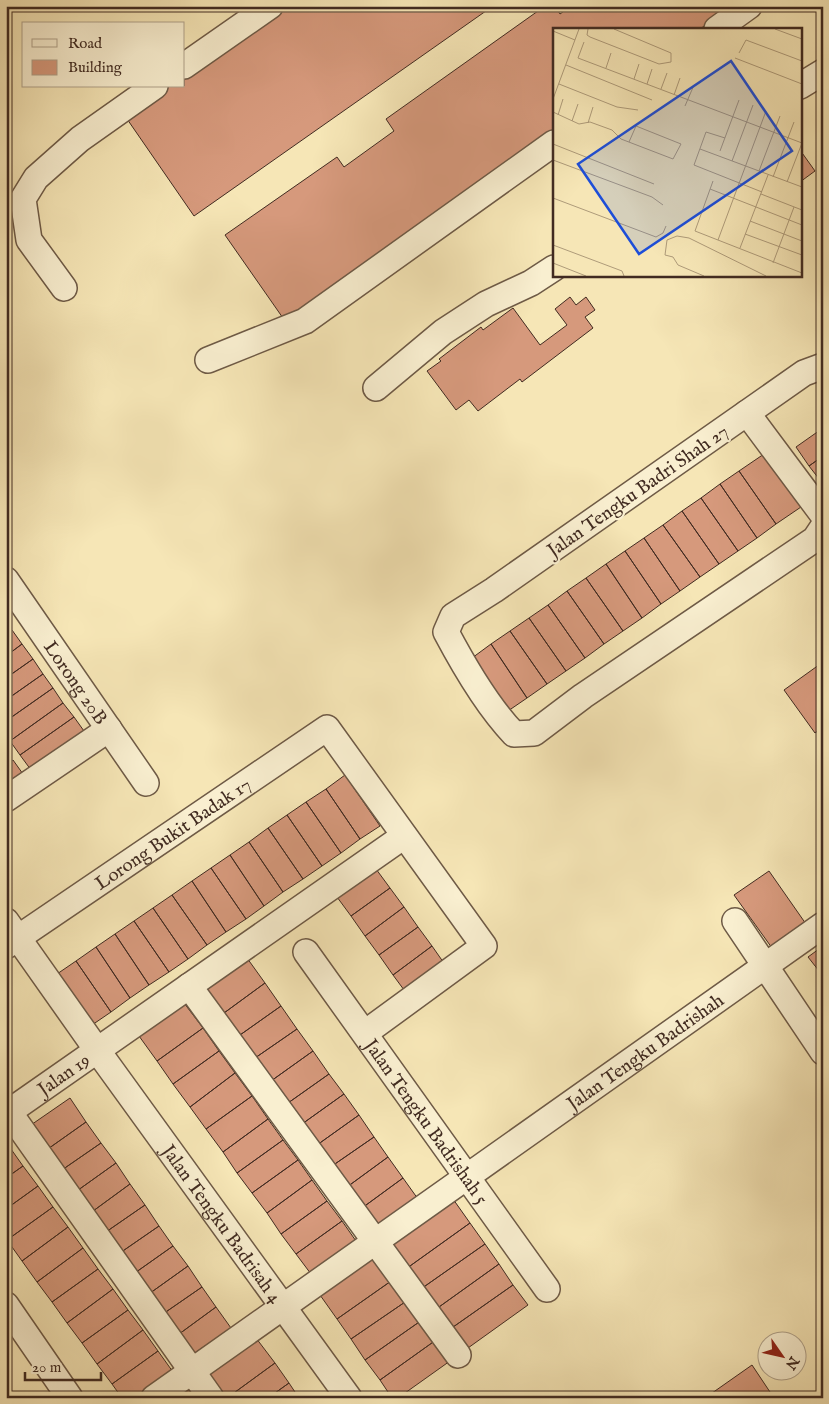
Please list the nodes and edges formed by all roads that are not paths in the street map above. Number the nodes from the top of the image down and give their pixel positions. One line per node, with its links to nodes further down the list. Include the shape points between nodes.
1 (270, 6): 4 (street)
2 (748, 6): 3 (street)
3 (718, 28)
4 (185, 65)
5 (823, 72): 6 (street)
6 (802, 85)
7 (152, 88): 10 (street, via 80,139 36,178 23,199 30,240)
8 (553, 144): 11 (street, via 304,321)
9 (553, 269): 13 (street, via 486,304 443,332)
10 (64, 288)
11 (208, 360)
12 (823, 366): 14 (street, Jalan Tengku Badri Shah 27, via 804,373)
13 (376, 388)
14 (747, 413): 15 (street); 16 (street, Jalan Tengku Badri Shah 27, via 453,616 446,632 502,721 514,734 534,733 583,696 815,539)
15 (823, 515)
16 (823, 527)
17 (6, 580): 18 (street, Lorong 20B)
18 (108, 729): 19 (street, Lorong 20B); 20 (street)
19 (146, 783)
20 (6, 799)
21 (404, 836): 24 (street, Lorong Bukit Badak 17, via 327,728); 27 (street, Jalan 19); 28 (street, via 484,946)
22 (735, 922): 26 (street)
23 (823, 926): 26 (street, Jalan Tengku Badrishah)
24 (10, 935): 29 (street, Jalan Tengku Badrisah 4)
25 (306, 952): 28 (street, Jalan Tengku Badrishah 5)
26 (764, 967): 30 (street); 32 (street, Jalan Tengku Badrishah)
27 (189, 986): 29 (street, Jalan 19); 33 (street)
28 (365, 1033): 32 (street, Jalan Tengku Badrishah 5)
29 (97, 1050): 31 (street, Jalan 19); 36 (street, Jalan Tengku Badrisah 4)
30 (823, 1052)
31 (7, 1113): 38 (street)
32 (467, 1176): 33 (street, Jalan Tengku Badrishah); 34 (street, Jalan Tengku Badrishah 5)
33 (374, 1241): 36 (street, Jalan Tengku Badrishah); 37 (street)
34 (547, 1289)
35 (6, 1305): 39 (street)
36 (282, 1306): 38 (street, Jalan Tengku Badrishah); 42 (street, Jalan Tengku Badrisah 4)
37 (458, 1355)
38 (192, 1371): 40 (street, Jalan Tengku Badrishah); 41 (street)
39 (70, 1398)
40 (154, 1398)
41 (211, 1398)
42 (349, 1398)

